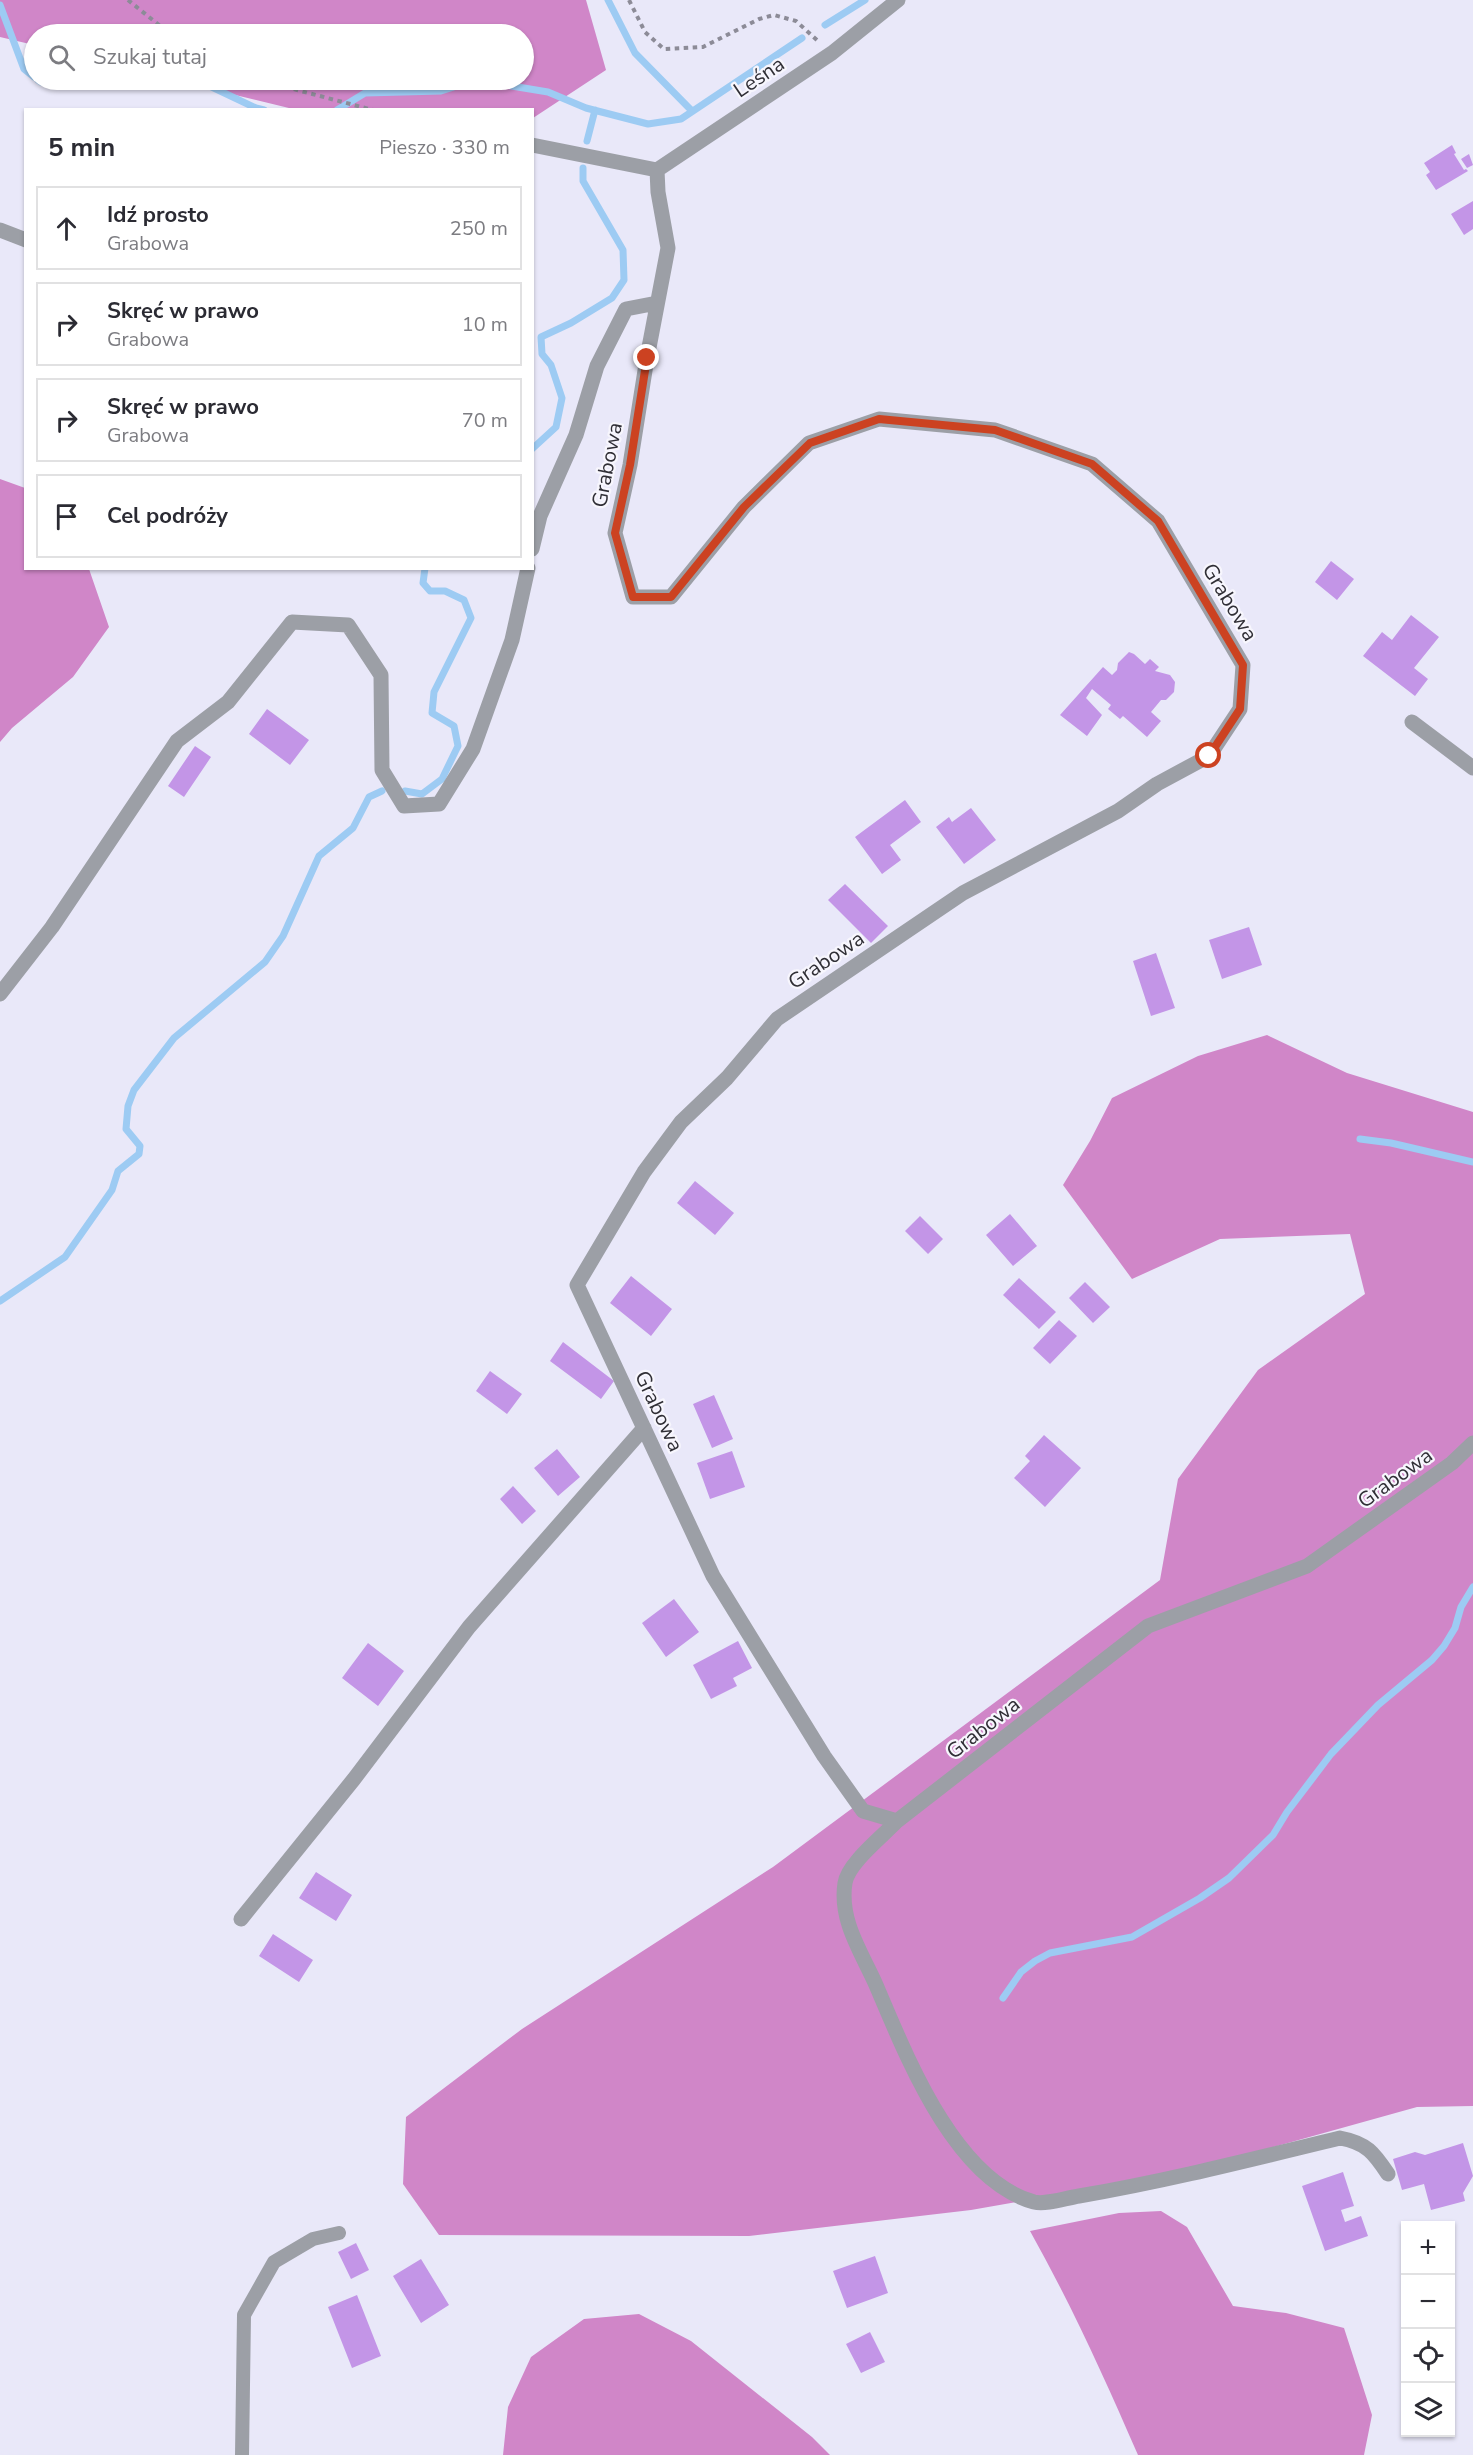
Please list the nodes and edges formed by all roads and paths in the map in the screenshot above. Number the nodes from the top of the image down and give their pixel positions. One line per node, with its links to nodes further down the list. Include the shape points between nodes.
1 (128, 0): 4 (path)
2 (629, 0): 5 (path, via 645,32 664,49 703,47 774,15 796,21)
3 (898, 0): 5 (street, Leśna)
4 (158, 24)
5 (832, 53): 9 (street, Leśna)
6 (298, 90): 7 (path)
7 (367, 108)
8 (534, 145): 9 (street)
9 (657, 170): 12 (street, Grabowa, via 668,248)
10 (0, 230): 11 (street)
11 (24, 239)
12 (657, 303): 13 (street, via 626,309 597,366 576,435 540,516); 18 (street, Grabowa, via 615,533 633,597 671,597 744,507 810,443 879,419 995,430 1092,464 1158,521 1243,665 1240,709 1209,756 1118,811 963,893 777,1018 727,1078 681,1122 644,1172 577,1285)
13 (534, 541)
14 (528, 570): 17 (street, via 512,640 473,749 439,804 404,806 382,771 381,675 348,625 292,622 228,702 177,741 52,927)
15 (1412, 722): 16 (street)
16 (1473, 768)
17 (0, 994)
18 (644, 1428): 20 (street, Grabowa, via 713,1576 824,1756 863,1811); 21 (street, via 469,1627)
19 (1473, 1443): 20 (street, Grabowa, via 1452,1463 1307,1566 1148,1626)
20 (897, 1821): 22 (street, via 851,1869 845,1882 853,1939 928,2098 956,2140 988,2177 1037,2203 1125,2188 1340,2138 1356,2141 1373,2152)
21 (241, 1919)
22 (1388, 2174)
23 (339, 2233): 24 (lane, via 313,2239 274,2262 244,2315)
24 (242, 2455)

